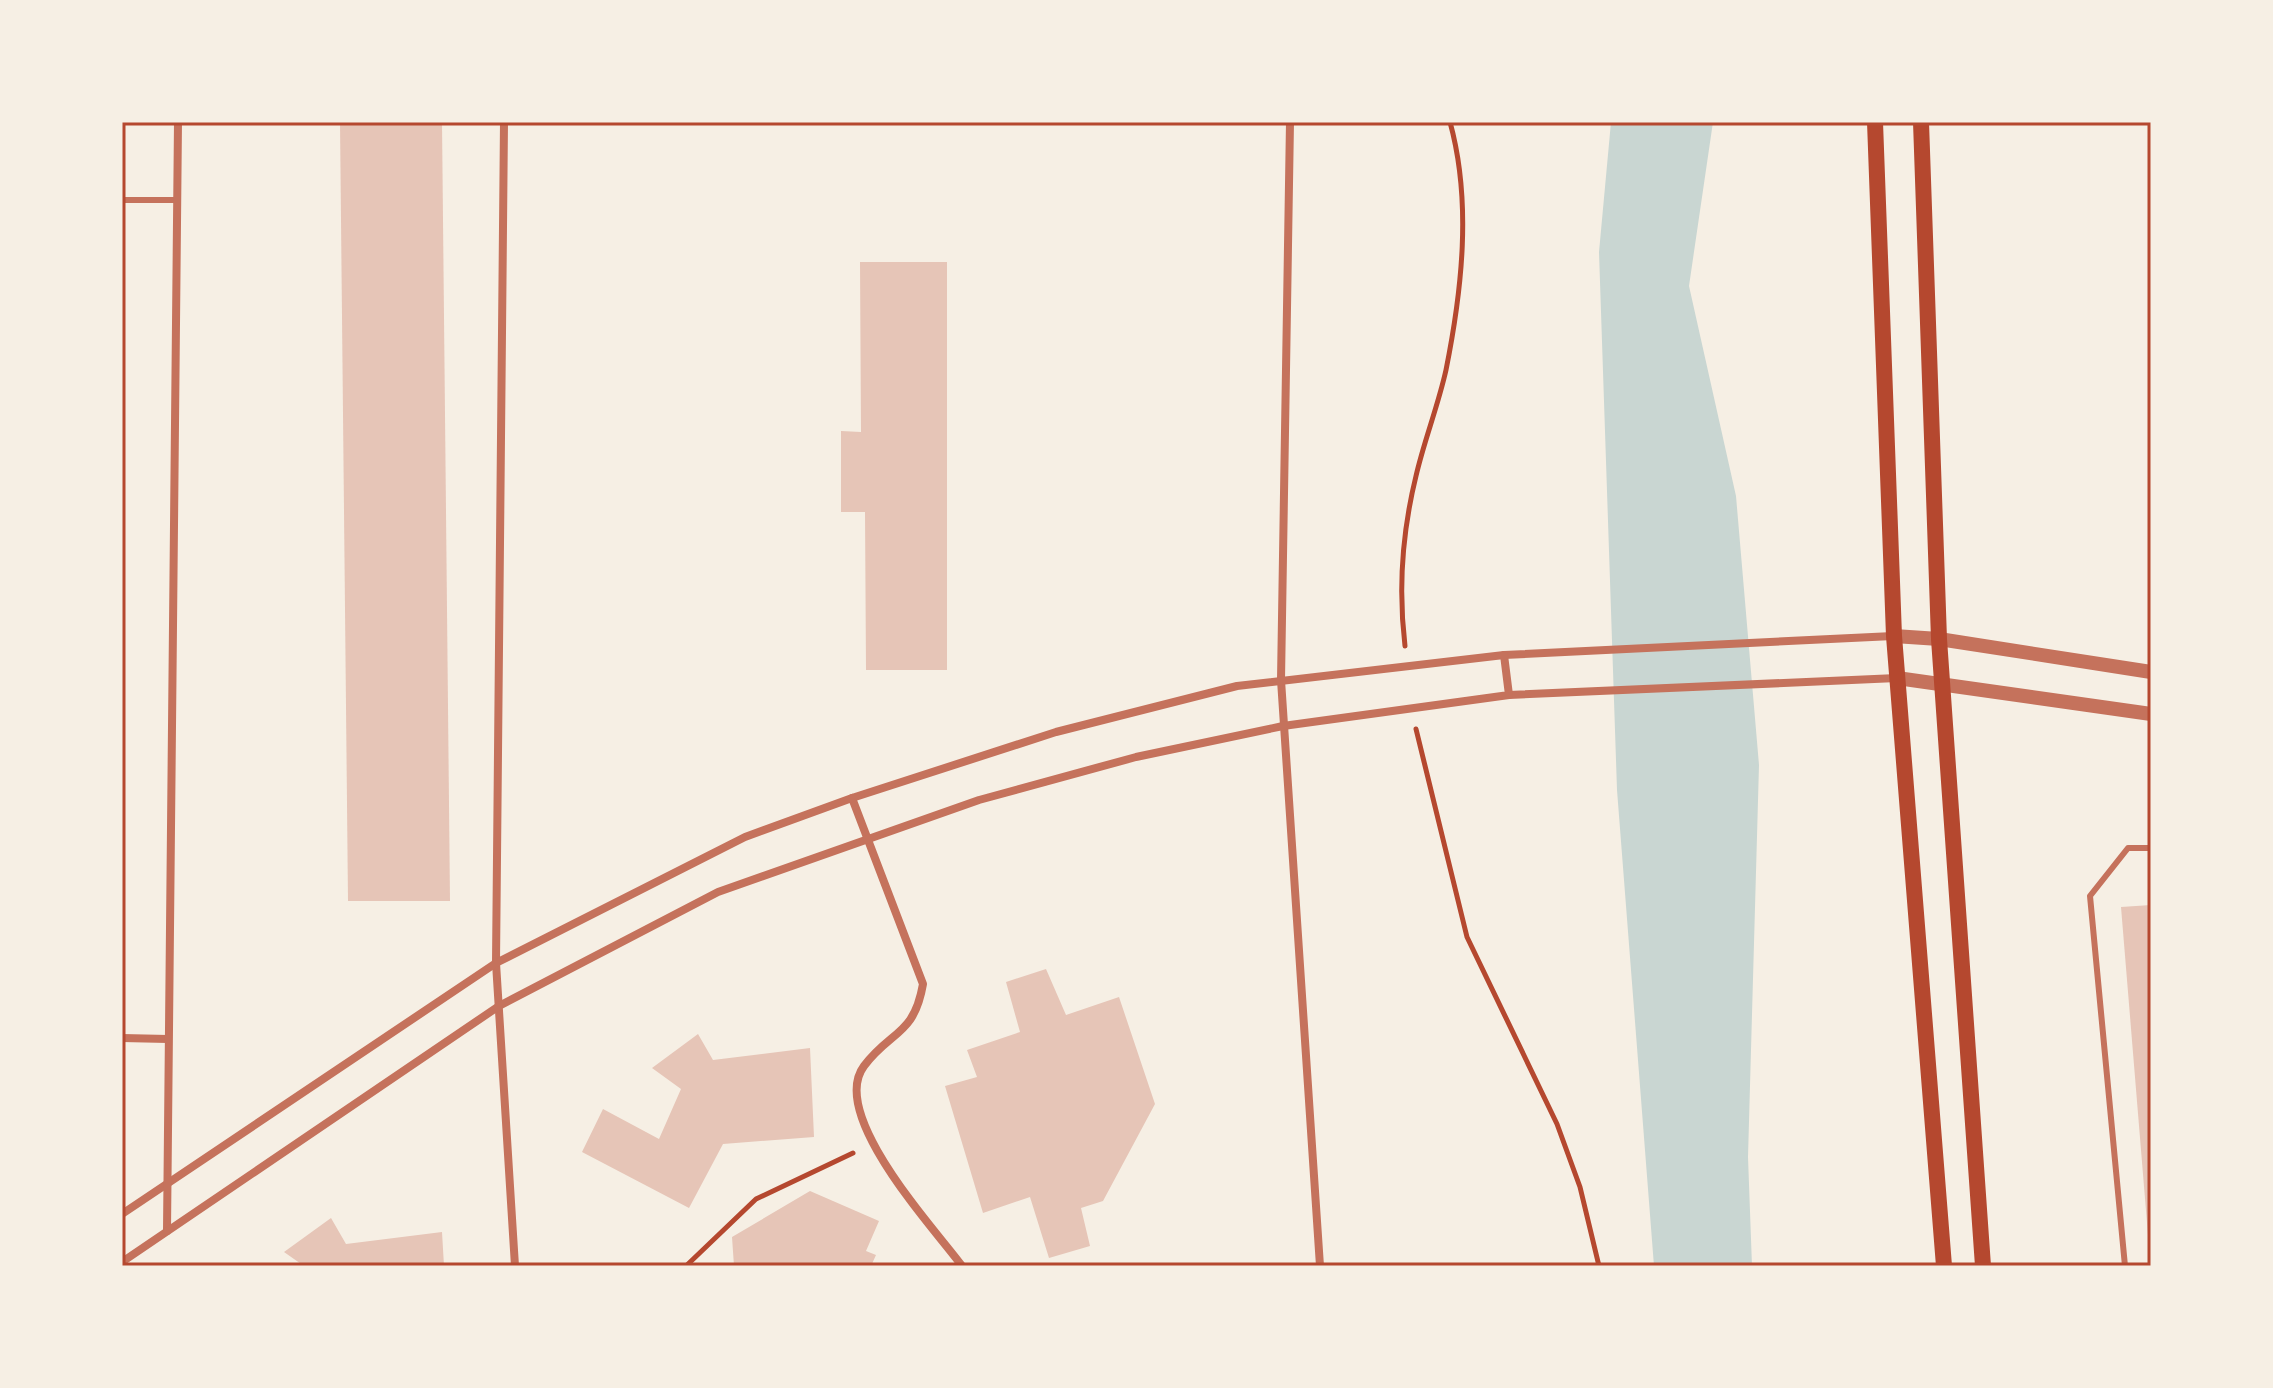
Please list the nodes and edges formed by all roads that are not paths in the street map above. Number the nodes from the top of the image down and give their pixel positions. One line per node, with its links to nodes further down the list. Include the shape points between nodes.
1 (178, 122): 7 (street)
2 (504, 122): 21 (street)
3 (1290, 122): 13 (street)
4 (1875, 122): 8 (main road)
5 (1921, 122): 9 (main road)
6 (122, 200): 7 (lane)
7 (177, 200): 24 (street)
8 (1894, 636): 9 (street); 10 (street); 12 (main road)
9 (1939, 639): 11 (street); 14 (main road)
10 (1504, 655): 13 (street); 15 (street)
11 (2151, 672)
12 (1897, 678): 14 (street); 15 (street); 32 (main road)
13 (1281, 680): 17 (street); 18 (street, via 1237,686 1056,732)
14 (1943, 684): 16 (street); 33 (main road)
15 (1509, 695): 17 (street)
16 (2151, 714)
17 (1283, 726): 19 (street, via 1136,757 979,800); 31 (street)
18 (852, 798): 19 (street); 21 (street, via 745,837)
19 (868, 839): 22 (street, via 718,892); 30 (street, via 923,984 918,1012 863,1067 855,1094 872,1144)
20 (2151, 848): 34 (lane, via 2128,848 2090,896)
21 (496, 963): 22 (street); 25 (street)
22 (499, 1006): 27 (street); 29 (street)
23 (122, 1038): 24 (street)
24 (168, 1039): 25 (street)
25 (167, 1184): 26 (street); 27 (street)
26 (122, 1214)
27 (167, 1231): 28 (street)
28 (122, 1262)
29 (515, 1266)
30 (962, 1266)
31 (1320, 1266)
32 (1944, 1266)
33 (1983, 1266)
34 (2125, 1266)

